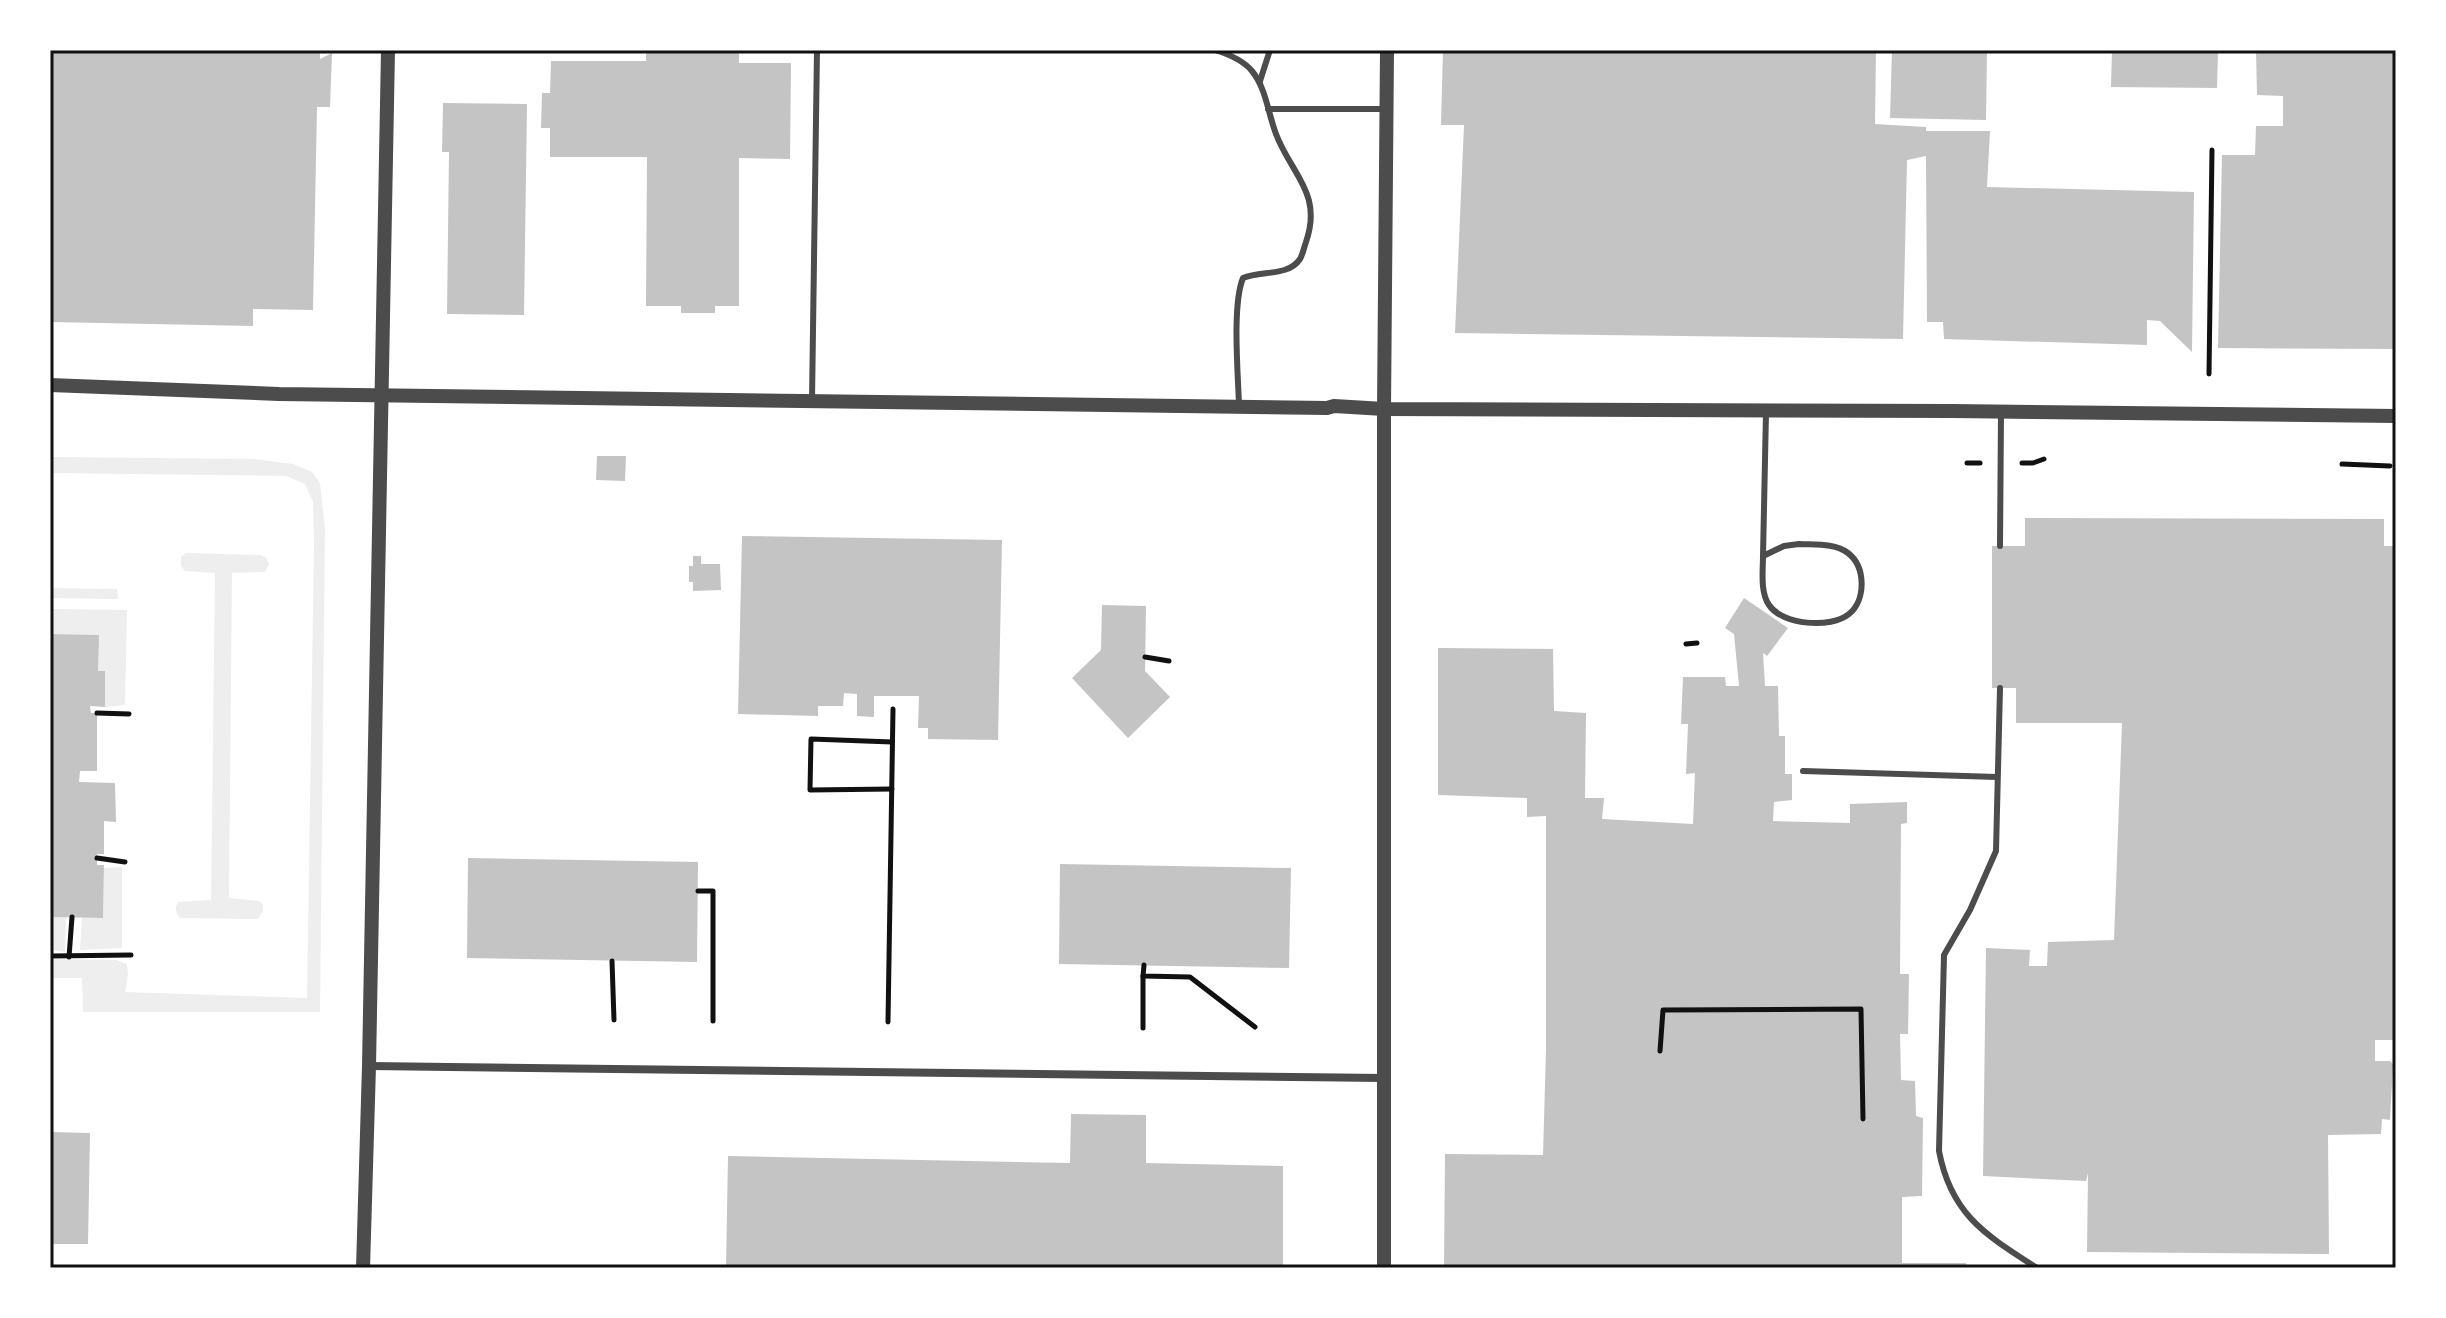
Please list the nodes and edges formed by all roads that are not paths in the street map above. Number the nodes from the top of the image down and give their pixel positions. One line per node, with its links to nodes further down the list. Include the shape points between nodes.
1 (388, 50): 10 (street)
2 (817, 50): 11 (lane)
3 (1215, 50): 6 (lane, via 1238,59)
4 (1270, 50): 6 (lane)
5 (1387, 50): 8 (street)
6 (1260, 81): 7 (lane)
7 (1268, 109): 8 (lane); 12 (lane, via 1310,200 1310,231 1299,260 1288,269 1243,278 1238,309)
8 (1387, 109): 13 (street)
9 (50, 385): 10 (street)
10 (381, 394): 11 (street); 22 (street)
11 (812, 400): 12 (street)
12 (1239, 407): 13 (street)
13 (1384, 409): 14 (street); 23 (street)
14 (1766, 411): 15 (street); 18 (lane)
15 (2001, 411): 16 (street); 17 (lane)
16 (2396, 416)
17 (2000, 546)
18 (1763, 556): 18 (lane, via 1762,586 1779,615 1792,621 1839,620 1859,603 1863,583 1848,553 1799,544)
19 (2000, 688): 21 (lane)
20 (1803, 771): 21 (lane)
21 (1997, 777): 26 (lane, via 1996,851 1944,955 1939,1151 1953,1197 1970,1219)
22 (369, 1066): 23 (street); 24 (street)
23 (1385, 1078): 25 (street)
24 (363, 1268)
25 (1384, 1268)
26 (2037, 1268)

